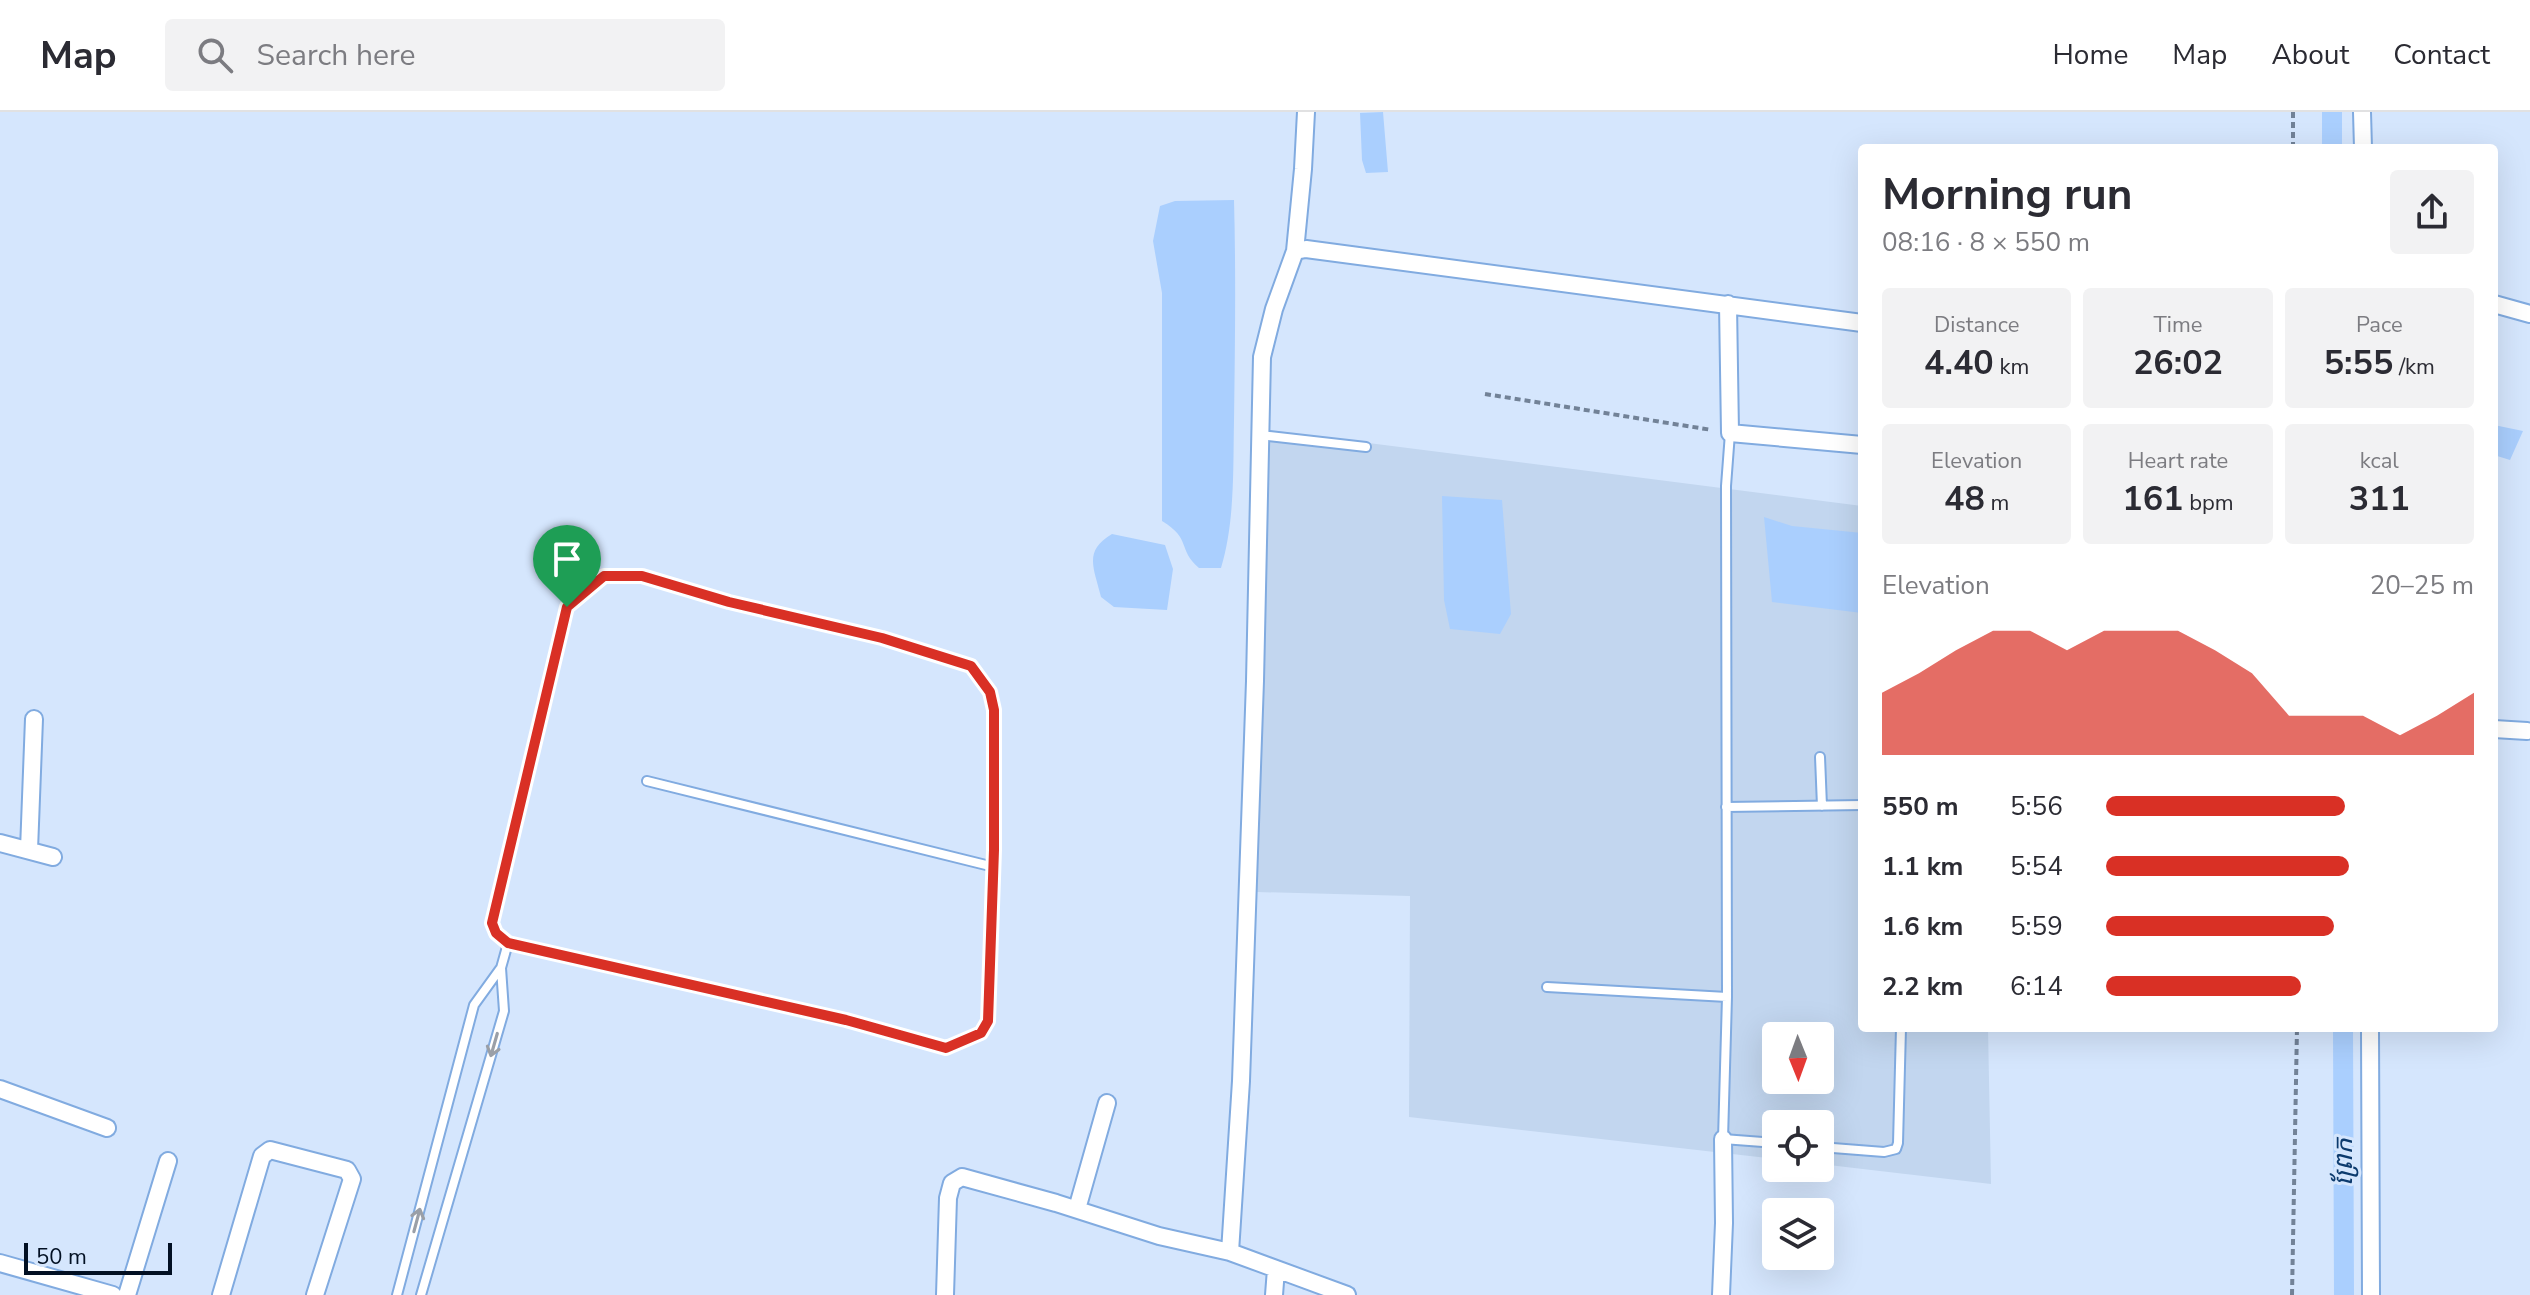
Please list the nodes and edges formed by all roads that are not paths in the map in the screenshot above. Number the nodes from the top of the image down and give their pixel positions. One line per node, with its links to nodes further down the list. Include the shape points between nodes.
1 (1306, 112): 4 (street)
2 (2362, 112): 3 (street)
3 (2363, 144)
4 (1295, 251): 5 (street); 10 (street, via 1262,357)
5 (1728, 304): 8 (street); 9 (street)
6 (2498, 305): 7 (street)
7 (2530, 314)
8 (1858, 322)
9 (1730, 433): 11 (street); 20 (lane)
10 (1259, 435): 12 (lane); 39 (street, via 1241,1081)
11 (1858, 445)
12 (1366, 447)
13 (34, 719): 22 (street)
14 (2498, 729): 15 (street)
15 (2527, 731)
16 (1820, 757): 19 (lane)
17 (647, 781): 24 (lane)
18 (1858, 805): 19 (lane)
19 (1822, 806): 20 (lane)
20 (1726, 807): 28 (lane)
21 (0, 843): 22 (street)
22 (29, 850): 23 (street)
23 (53, 857)
24 (994, 867): 25 (lane, via 988,1021 981,1033 946,1048); 25 (lane, via 994,710 990,692 971,666 642,576 604,576 567,607 492,923)
25 (508, 943): 26 (lane)
26 (501, 968): 46 (lane, one-way to 26, via 474,1005); 47 (lane, one-way to 47, via 504,1011)
27 (1547, 987): 28 (lane)
28 (1727, 997): 34 (lane)
29 (1901, 1032): 36 (lane, via 1896,1149)
30 (2370, 1032): 52 (street)
31 (0, 1089): 33 (street)
32 (1107, 1103): 38 (street)
33 (107, 1128)
34 (1723, 1139): 35 (lane); 51 (street)
35 (1762, 1142)
36 (1834, 1148)
37 (168, 1161): 43 (street)
38 (1077, 1209): 39 (street); 48 (street, via 962,1177 952,1183)
39 (1230, 1252): 41 (street)
40 (0, 1263): 42 (street)
41 (1276, 1269): 49 (street); 50 (street)
42 (113, 1295)
43 (127, 1295)
44 (221, 1295): 45 (street, via 262,1156 270,1150 347,1170 352,1179)
45 (315, 1295)
46 (397, 1295)
47 (421, 1295)
48 (945, 1295)
49 (1274, 1295)
50 (1347, 1295)
51 (1721, 1295)
52 (2371, 1295)

